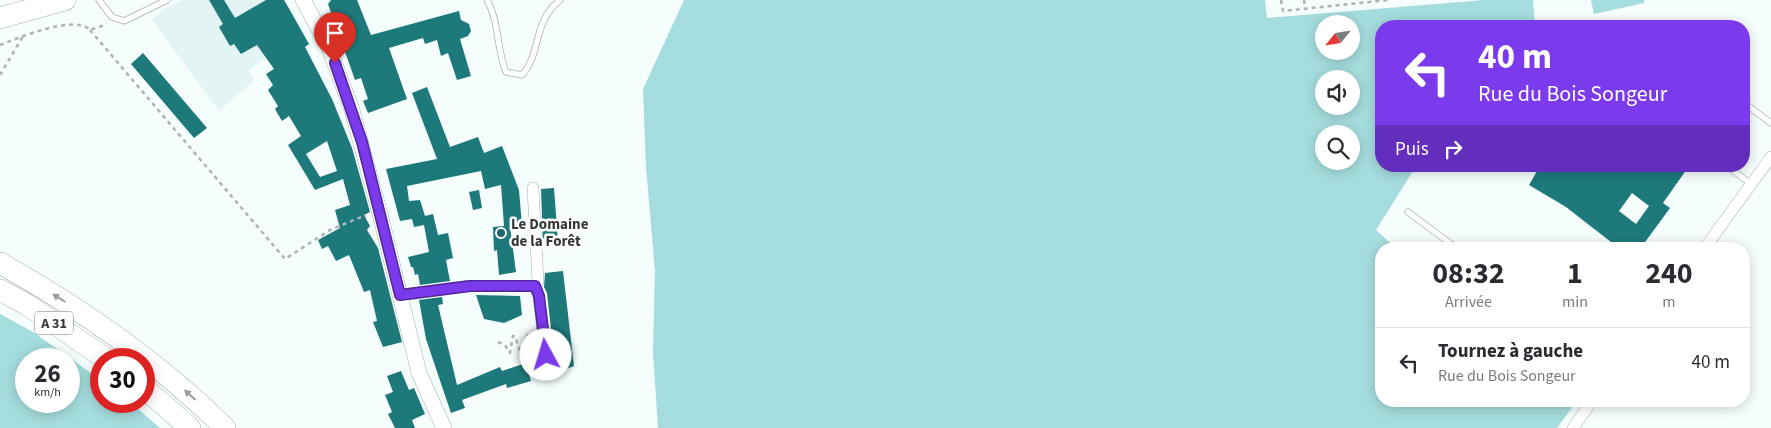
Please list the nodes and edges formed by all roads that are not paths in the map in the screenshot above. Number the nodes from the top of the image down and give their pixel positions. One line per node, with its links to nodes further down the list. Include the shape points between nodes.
1 (99, 0): 2 (lane, via 106,11 124,21)
2 (167, 0)
3 (303, 0): 20 (street, via 329,48 352,110)
4 (487, 0): 5 (lane, via 494,13 500,58 506,72 522,75 531,64 538,31)
5 (560, 0)
6 (61, 1): 7 (highway)
7 (0, 18)
8 (1750, 107): 9 (lane)
9 (1771, 123)
10 (1771, 158): 12 (street)
11 (1735, 172): 12 (lane)
12 (1752, 184): 16 (street)
13 (533, 188): 18 (street, via 538,282)
14 (1408, 212): 15 (lane)
15 (1449, 242)
16 (1709, 242)
17 (0, 263): 26 (highway, A 31, one-way to 17, via 181,387 107,329)
18 (535, 286): 20 (street, via 470,286); 22 (street, via 539,296)
19 (0, 290): 21 (highway, A 31)
20 (400, 295): 27 (street, via 419,373)
21 (90, 348)
22 (547, 371)
23 (155, 398): 25 (highway)
24 (1588, 407): 28 (street)
25 (190, 428)
26 (225, 428)
27 (444, 428)
28 (1573, 428)

